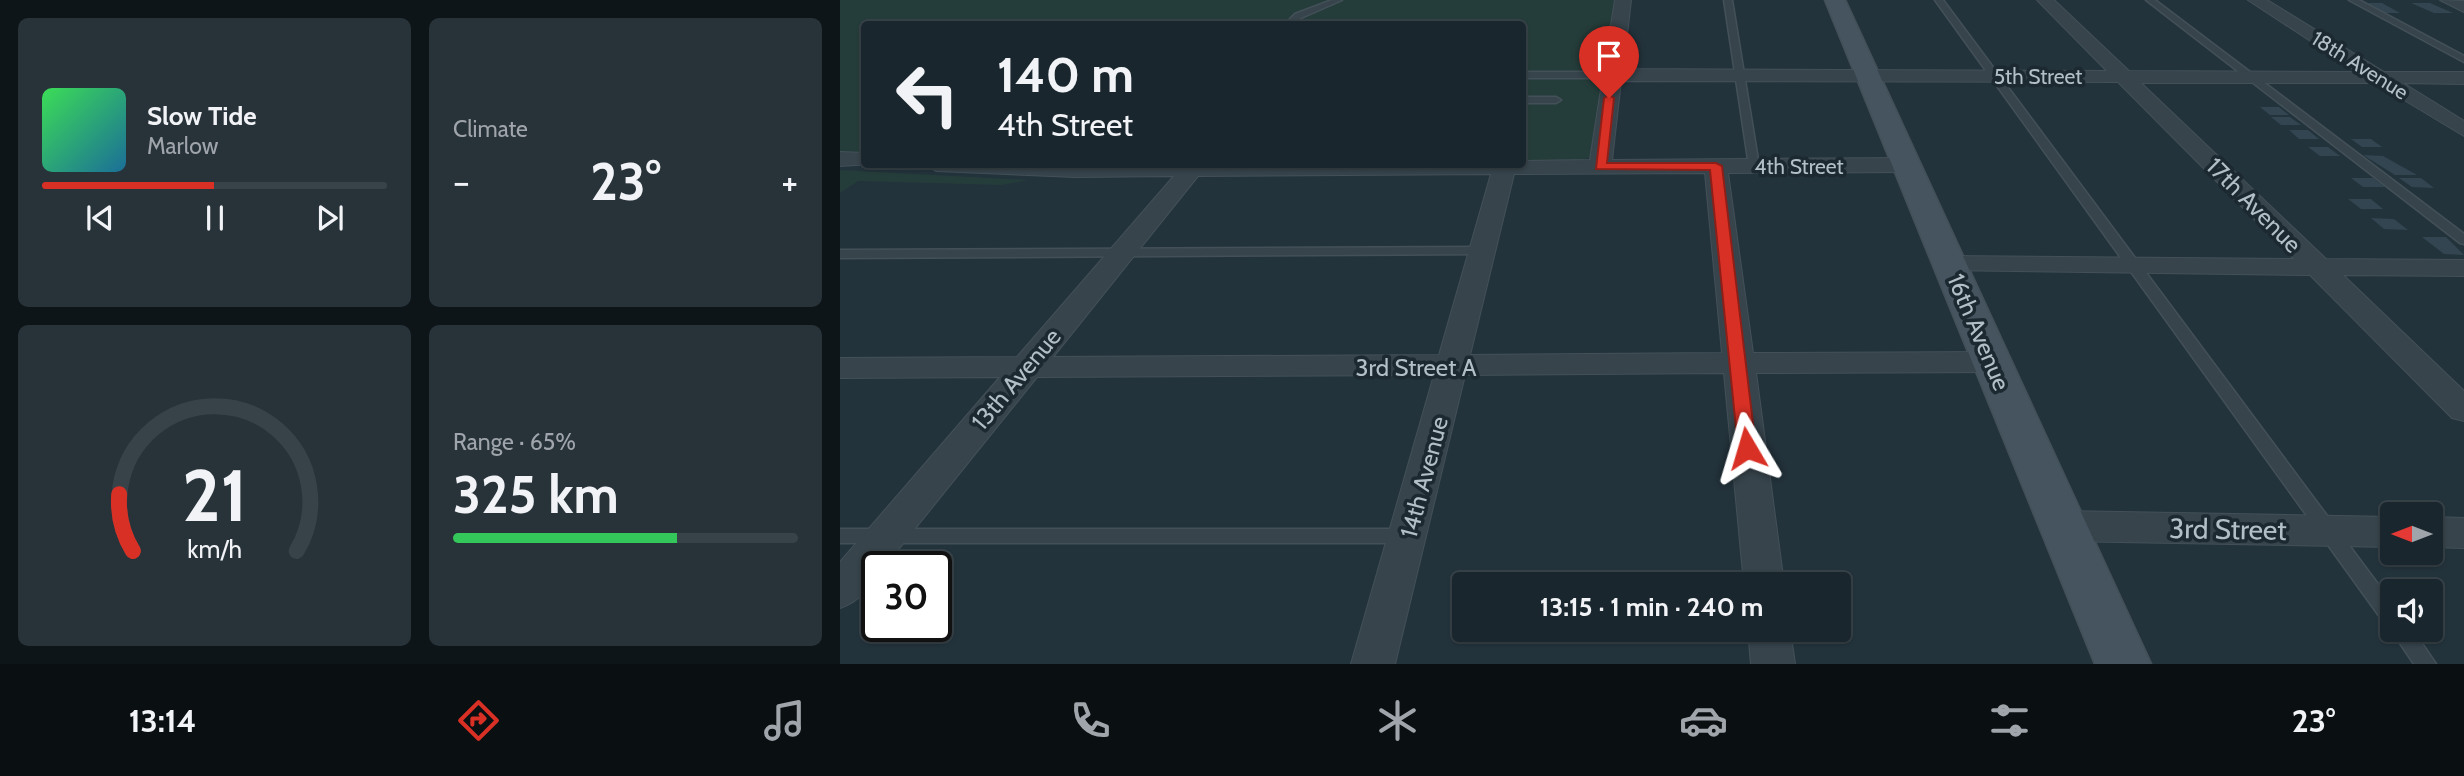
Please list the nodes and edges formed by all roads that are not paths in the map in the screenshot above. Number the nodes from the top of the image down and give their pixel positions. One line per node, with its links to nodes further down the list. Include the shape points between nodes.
1 (1338, 0): 12 (lane)
2 (1623, 0): 15 (street)
3 (1728, 0): 16 (lane)
4 (1835, 0): 17 (street, 16th Avenue)
5 (1939, 0): 18 (lane)
6 (2045, 0): 20 (street, 17th Avenue)
7 (2150, 0): 19 (lane)
8 (2256, 0): 21 (street, 18th Avenue)
9 (2353, 0): 13 (lane)
10 (2448, 0): 11 (street)
11 (2464, 7)
12 (1292, 21)
13 (2464, 59)
14 (1526, 75): 15 (lane)
15 (1612, 75): 16 (street, 5th Street); 29 (street)
16 (1740, 75): 17 (street, 5th Street); 31 (lane)
17 (1869, 76): 18 (street, 5th Street); 28 (street, 16th Avenue)
18 (1995, 76): 20 (street, 5th Street); 41 (lane)
19 (2251, 76): 20 (street, 5th Street); 21 (street, 5th Street); 36 (lane)
20 (2124, 77): 42 (street, 17th Avenue)
21 (2379, 77): 22 (street, 5th Street); 25 (street, 18th Avenue)
22 (2464, 78)
23 (1526, 100): 24 (lane)
24 (1556, 100)
25 (2464, 130)
26 (840, 159): 27 (street)
27 (861, 160)
28 (1907, 165): 31 (street, 4th Street); 40 (street, 16th Avenue)
29 (1600, 166): 30 (street, 4th Street); 35 (street, 4th Street)
30 (1716, 166): 31 (street, 4th Street); 46 (street)
31 (1754, 166)
32 (1029, 168): 33 (street, 4th Street)
33 (1193, 168): 34 (street, 4th Street); 38 (street, 13th Avenue)
34 (1504, 168): 37 (street, 14th Avenue)
35 (1526, 168)
36 (2464, 240)
37 (1483, 251): 38 (lane); 47 (street, 14th Avenue)
38 (1122, 252): 39 (lane); 45 (street, 13th Avenue)
39 (840, 254)
40 (1950, 264): 41 (street); 44 (street, 16th Avenue)
41 (2133, 264): 42 (street); 51 (lane)
42 (2315, 266): 43 (street); 49 (street, 17th Avenue)
43 (2464, 268)
44 (1992, 362): 46 (street, 3rd Street A); 50 (street, 16th Avenue)
45 (1026, 366): 47 (street, 3rd Street A); 48 (street, 3rd Street A); 56 (street, 13th Avenue)
46 (1737, 366): 47 (street, 3rd Street A); 58 (street)
47 (1454, 367): 57 (street, 14th Avenue)
48 (840, 368)
49 (2464, 410)
50 (2064, 526): 51 (street, 3rd Street); 65 (street, 16th Avenue)
51 (2327, 530): 52 (street, 3rd Street); 60 (lane)
52 (2380, 532)
53 (2443, 532): 54 (street)
54 (2464, 533)
55 (840, 536): 56 (lane)
56 (887, 536): 57 (lane); 59 (street, 13th Avenue)
57 (1408, 536): 63 (street, 14th Avenue)
58 (1763, 572)
59 (840, 591)
60 (2380, 602)
61 (1770, 642): 64 (street)
62 (2410, 642): 66 (lane)
63 (1373, 664)
64 (1773, 664)
65 (2123, 664)
66 (2426, 664)

